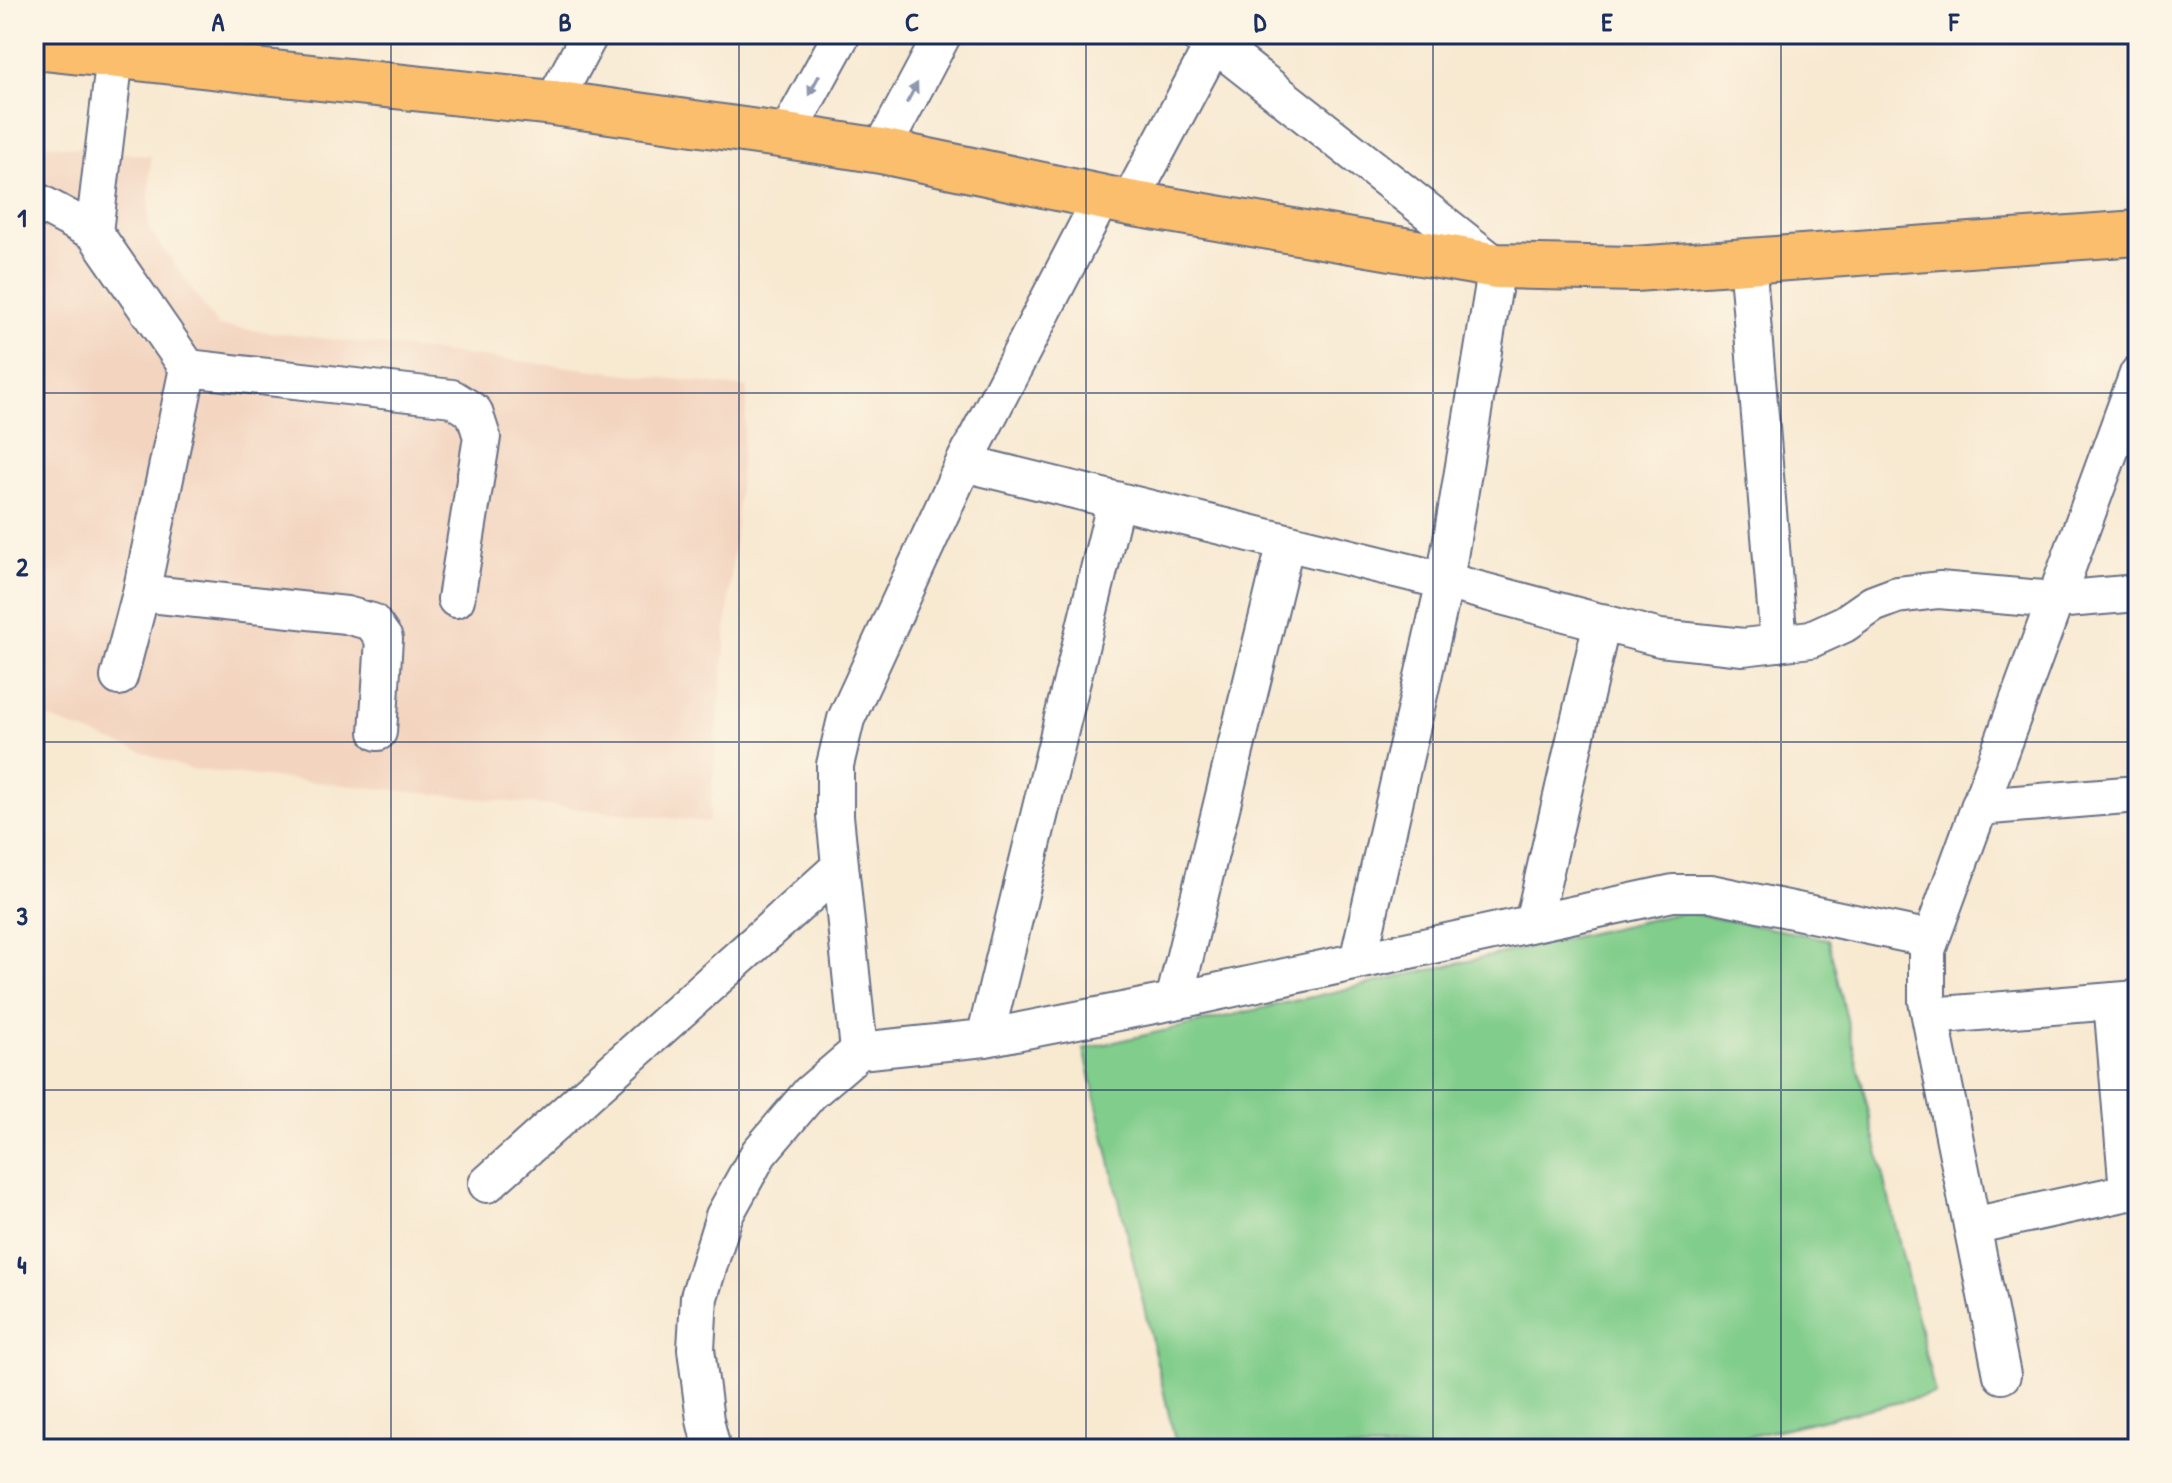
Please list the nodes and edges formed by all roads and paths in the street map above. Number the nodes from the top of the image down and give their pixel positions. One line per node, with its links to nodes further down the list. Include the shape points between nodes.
1 (590, 34): 7 (street)
2 (842, 34): 8 (street, one-way to 8)
3 (943, 34): 9 (street, one-way to 3)
4 (1210, 37): 11 (street); 15 (street)
5 (40, 43): 6 (main road)
6 (115, 56): 7 (main road); 12 (street)
7 (553, 103): 8 (main road)
8 (786, 136): 9 (main road)
9 (881, 151): 11 (main road)
10 (34, 200): 12 (street)
11 (1115, 200): 15 (main road); 18 (street)
12 (94, 232): 16 (street)
13 (2138, 233): 14 (main road)
14 (1747, 260): 15 (main road, via 1635,269); 27 (street)
15 (1497, 266): 21 (street)
16 (188, 368): 22 (street); 24 (street, via 452,398 474,412 482,437)
17 (2138, 374): 25 (street)
18 (964, 463): 19 (street); 32 (street, via 846,719 835,765)
19 (1116, 500): 20 (street); 39 (street)
20 (1286, 542): 21 (street); 37 (street)
21 (1445, 581): 26 (street); 35 (street)
22 (141, 593): 28 (street); 29 (street, via 372,622 384,639)
23 (2138, 593): 25 (street)
24 (456, 599)
25 (2055, 600): 27 (street, via 1939,590 1897,595 1811,639); 31 (street)
26 (1602, 622): 27 (street, via 1674,640 1743,647); 33 (street)
27 (1779, 643)
28 (119, 677)
29 (378, 732)
30 (2138, 794): 31 (street)
31 (1979, 807): 34 (street)
32 (840, 867): 40 (street); 41 (street)
33 (1533, 923): 34 (street, via 1673,893 1711,893); 35 (street)
34 (1931, 939): 38 (street)
35 (1358, 961): 37 (street)
36 (2125, 1000): 38 (street); 42 (street)
37 (1174, 1001): 39 (street)
38 (1930, 1016): 43 (street)
39 (985, 1038): 40 (street)
40 (859, 1051): 45 (street, via 810,1093 759,1153 724,1216 699,1297 696,1336)
41 (487, 1184)
42 (2133, 1190): 43 (street)
43 (1972, 1226): 44 (street)
44 (2002, 1375)
45 (712, 1449)

